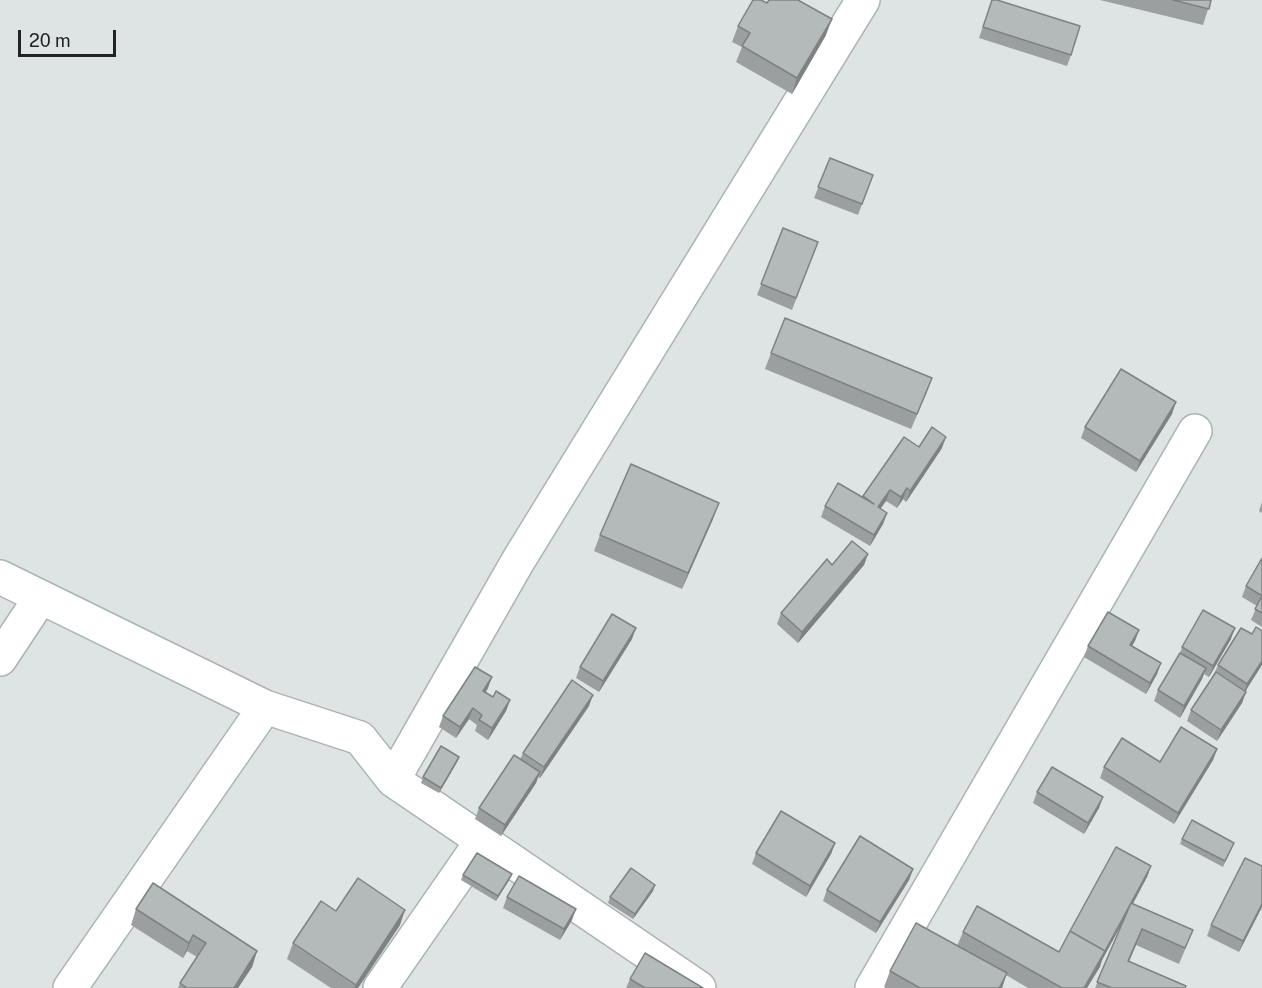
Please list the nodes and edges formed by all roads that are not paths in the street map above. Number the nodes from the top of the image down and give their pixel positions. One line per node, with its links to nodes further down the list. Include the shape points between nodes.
1 (863, 0): 7 (street, via 518,561)
2 (1196, 431): 12 (street)
3 (0, 577): 4 (street)
4 (41, 597): 5 (street); 6 (street)
5 (0, 659)
6 (265, 707): 7 (street, via 360,738); 9 (street)
7 (393, 780): 8 (street)
8 (482, 841): 10 (street); 11 (street)
9 (70, 988)
10 (380, 988)
11 (699, 988)
12 (872, 988)

